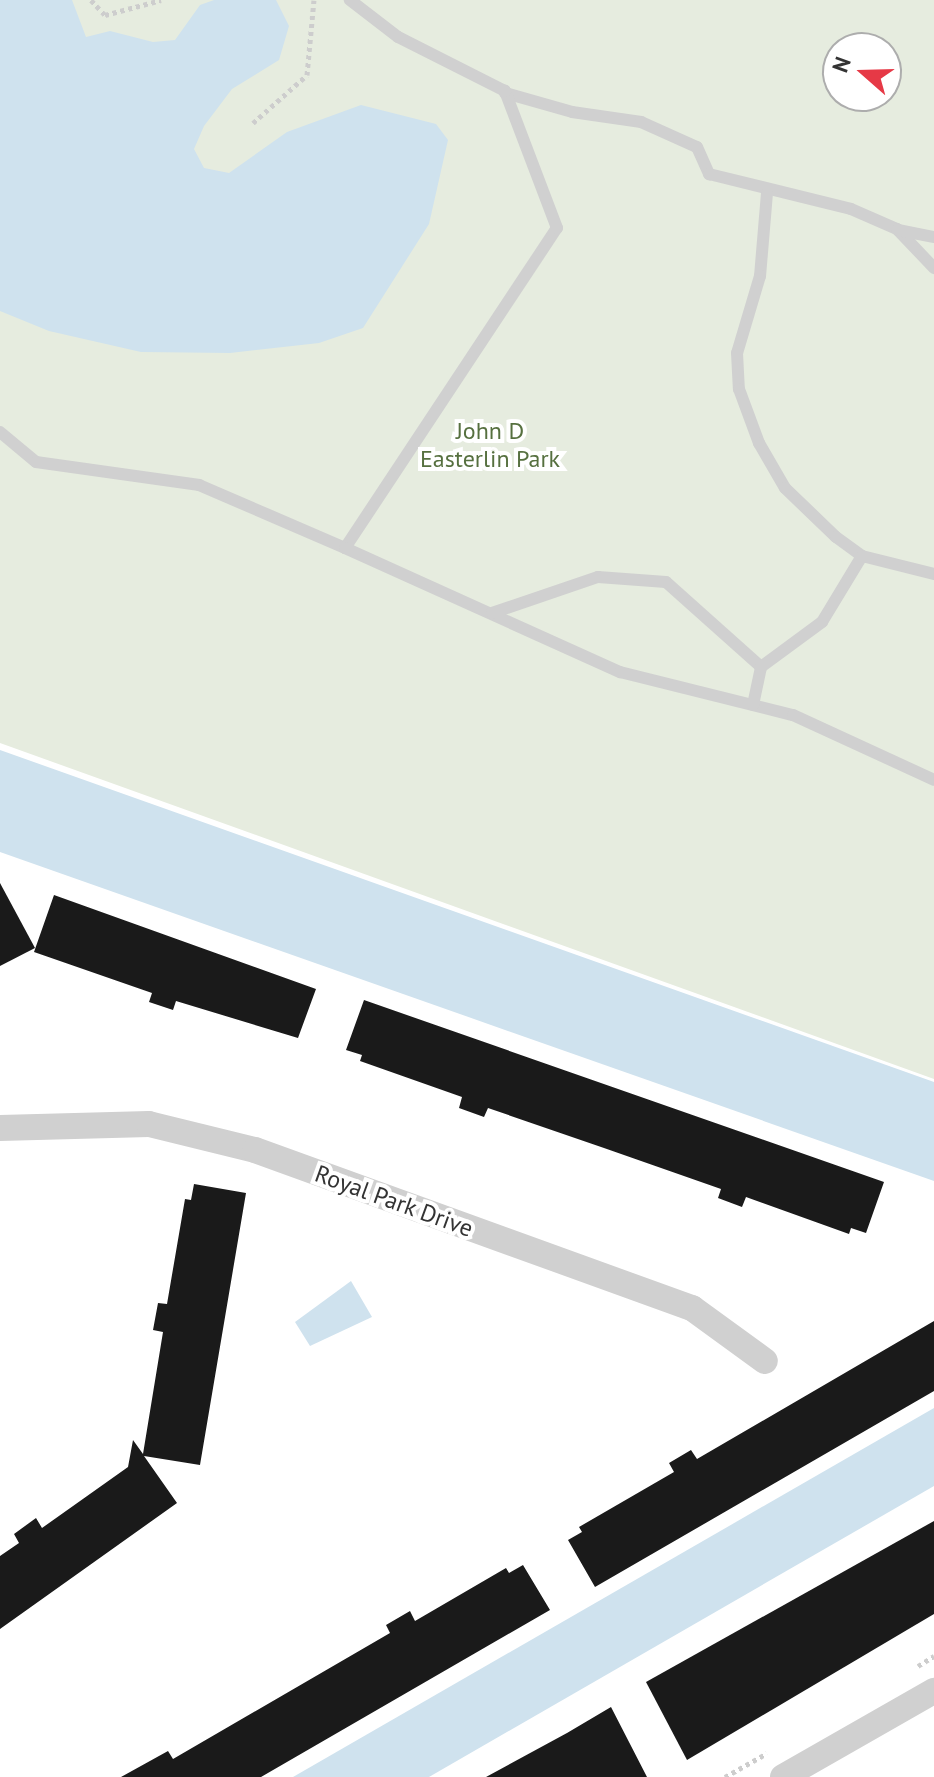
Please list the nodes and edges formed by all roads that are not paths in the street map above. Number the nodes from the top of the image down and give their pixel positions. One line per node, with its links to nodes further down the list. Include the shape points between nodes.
1 (350, 0): 2 (lane, via 398,37)
2 (505, 93): 3 (lane, via 572,112 641,122 697,147 709,174); 8 (lane, via 557,228)
3 (767, 193): 4 (lane, via 851,209); 9 (lane, via 760,276 737,353 739,389 759,443 785,488)
4 (897, 229): 5 (lane); 6 (lane)
5 (934, 237)
6 (934, 268)
7 (0, 432): 8 (lane, via 36,462 199,485)
8 (345, 548): 11 (lane)
9 (862, 556): 10 (lane); 12 (lane, via 822,622)
10 (934, 574)
11 (492, 613): 12 (lane, via 598,577 666,582); 13 (lane, via 620,672)
12 (761, 667): 13 (lane)
13 (753, 705): 14 (lane, via 834,731)
14 (934, 780)
15 (0, 1128): 16 (street, Royal Park Drive, via 149,1124 255,1150 692,1308)
16 (765, 1361)
17 (934, 1691): 18 (street)
18 (783, 1777)

